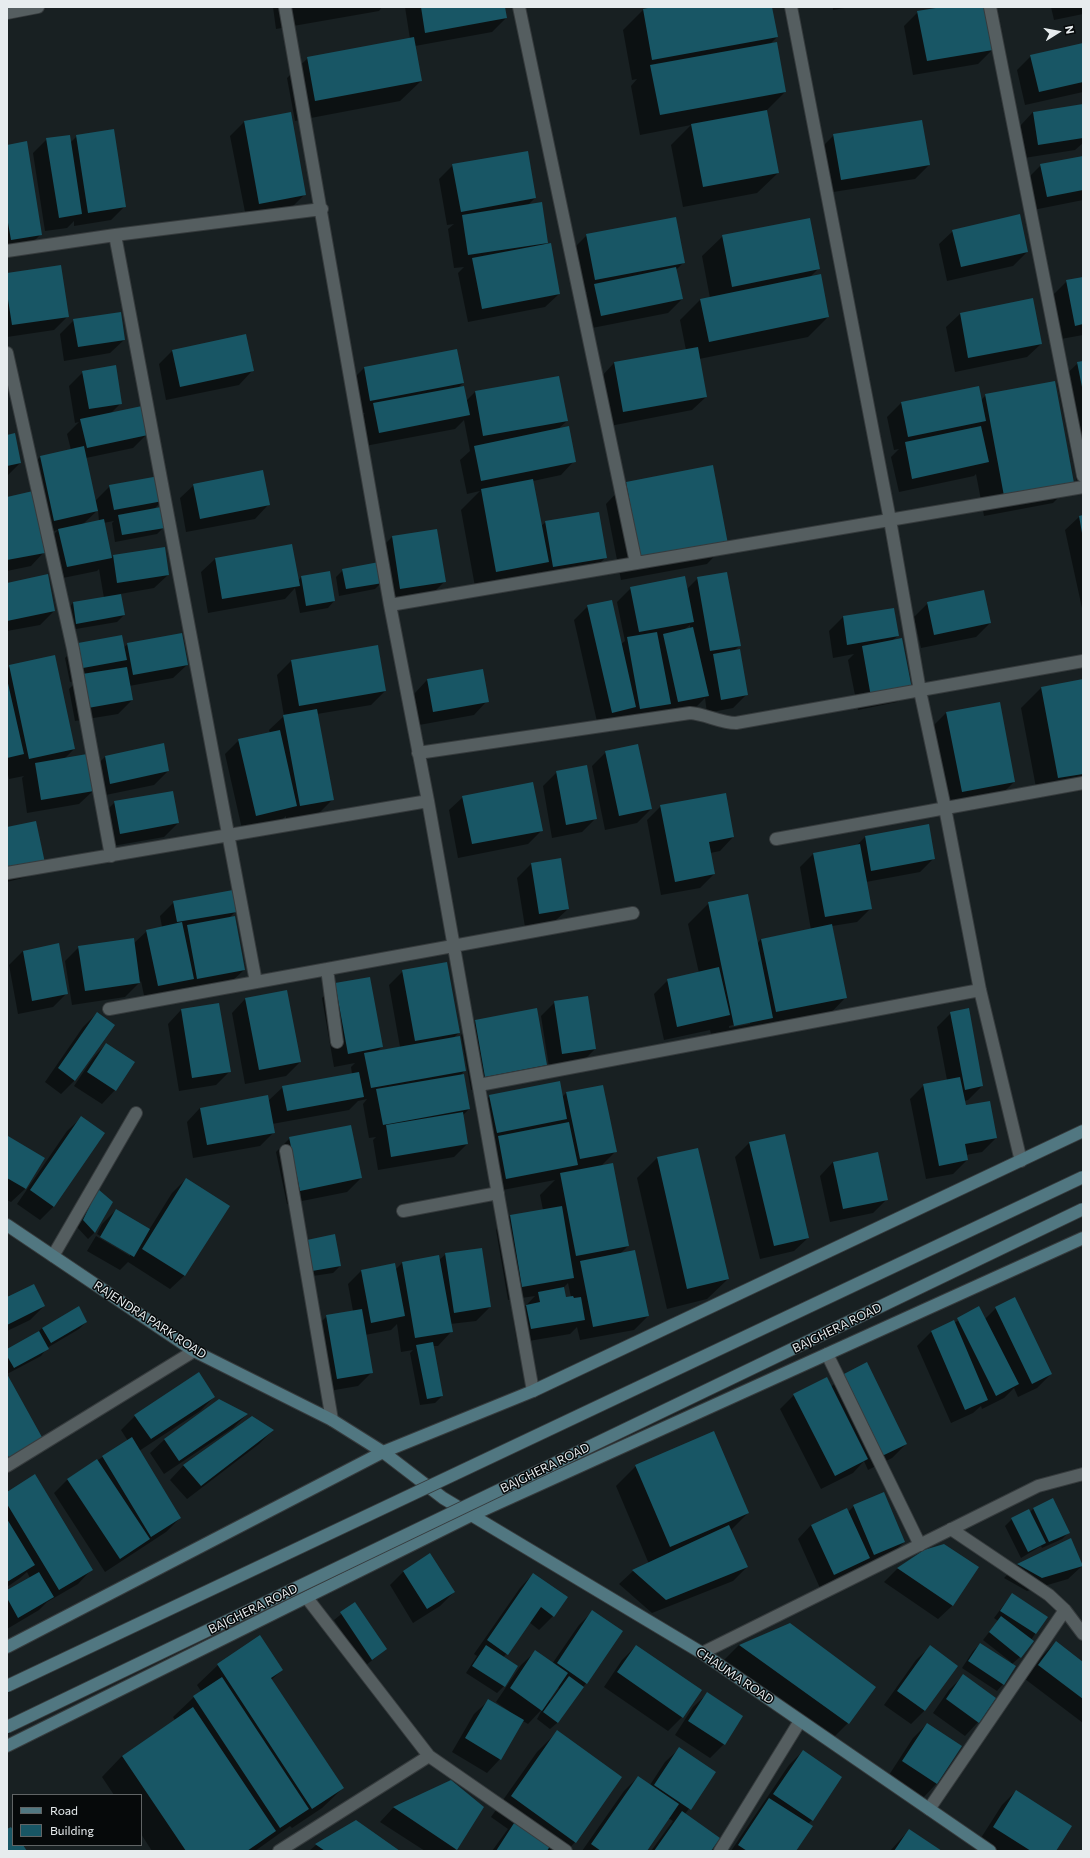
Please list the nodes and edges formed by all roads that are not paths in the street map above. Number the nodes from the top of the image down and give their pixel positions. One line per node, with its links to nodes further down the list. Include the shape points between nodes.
1 (38, 7): 6 (street)
2 (286, 7): 7 (street)
3 (519, 7): 14 (street)
4 (791, 7): 13 (street)
5 (990, 7): 11 (street)
6 (7, 13)
7 (322, 209): 8 (street); 15 (street)
8 (115, 235): 9 (street); 22 (street)
9 (7, 252)
10 (7, 353): 24 (street, via 73,649)
11 (1083, 476)
12 (1083, 487): 13 (street)
13 (890, 520): 14 (street); 17 (street)
14 (636, 563): 15 (street)
15 (390, 605): 18 (street)
16 (1083, 660): 17 (street)
17 (920, 691): 18 (street, via 736,723 690,713); 21 (street)
18 (418, 753): 20 (street)
19 (1083, 783): 21 (street)
20 (428, 802): 22 (street); 27 (street)
21 (945, 808): 23 (street); 30 (street)
22 (228, 836): 24 (street); 29 (street)
23 (776, 839)
24 (111, 856): 25 (street)
25 (7, 873)
26 (634, 913): 27 (street)
27 (454, 945): 28 (street); 33 (street)
28 (327, 969): 29 (street); 32 (street)
29 (256, 982): 31 (street)
30 (980, 990): 33 (street); 37 (street)
31 (109, 1009)
32 (337, 1042)
33 (479, 1085): 39 (street)
34 (136, 1113): 44 (street)
35 (1083, 1131): 37 (street)
36 (286, 1151): 48 (street)
37 (1021, 1161): 47 (street)
38 (1083, 1178): 60 (street, bridge)
39 (498, 1193): 41 (street); 47 (street)
40 (1083, 1209): 62 (street, BAJGHERA ROAD, bridge)
41 (403, 1210)
42 (7, 1225): 44 (street, RAJENDRA PARK ROAD)
43 (1083, 1238): 46 (street)
44 (53, 1256): 45 (street, RAJENDRA PARK ROAD)
45 (194, 1351): 48 (street, RAJENDRA PARK ROAD); 50 (street)
46 (827, 1354): 52 (street); 54 (street)
47 (534, 1391): 49 (street)
48 (332, 1420): 49 (street, RAJENDRA PARK ROAD)
49 (382, 1452): 52 (street, CHAUMA ROAD, via 443,1498); 58 (street)
50 (7, 1466)
51 (1083, 1474): 53 (street, via 1038,1486)
52 (472, 1515): 55 (street); 59 (street, CHAUMA ROAD)
53 (951, 1529): 54 (street); 56 (street, via 1049,1595)
54 (920, 1545): 59 (street)
55 (308, 1598): 63 (street); 64 (street)
56 (1065, 1610): 57 (street); 65 (street)
57 (1083, 1634)
58 (7, 1647)
59 (702, 1653): 61 (street, CHAUMA ROAD)
60 (7, 1686)
61 (800, 1721): 65 (street, CHAUMA ROAD); 68 (street)
62 (7, 1728)
63 (7, 1746)
64 (429, 1756): 66 (street); 67 (street)
65 (929, 1809): 69 (street, CHAUMA ROAD)
66 (279, 1851)
67 (566, 1851)
68 (720, 1851)
69 (990, 1851)

